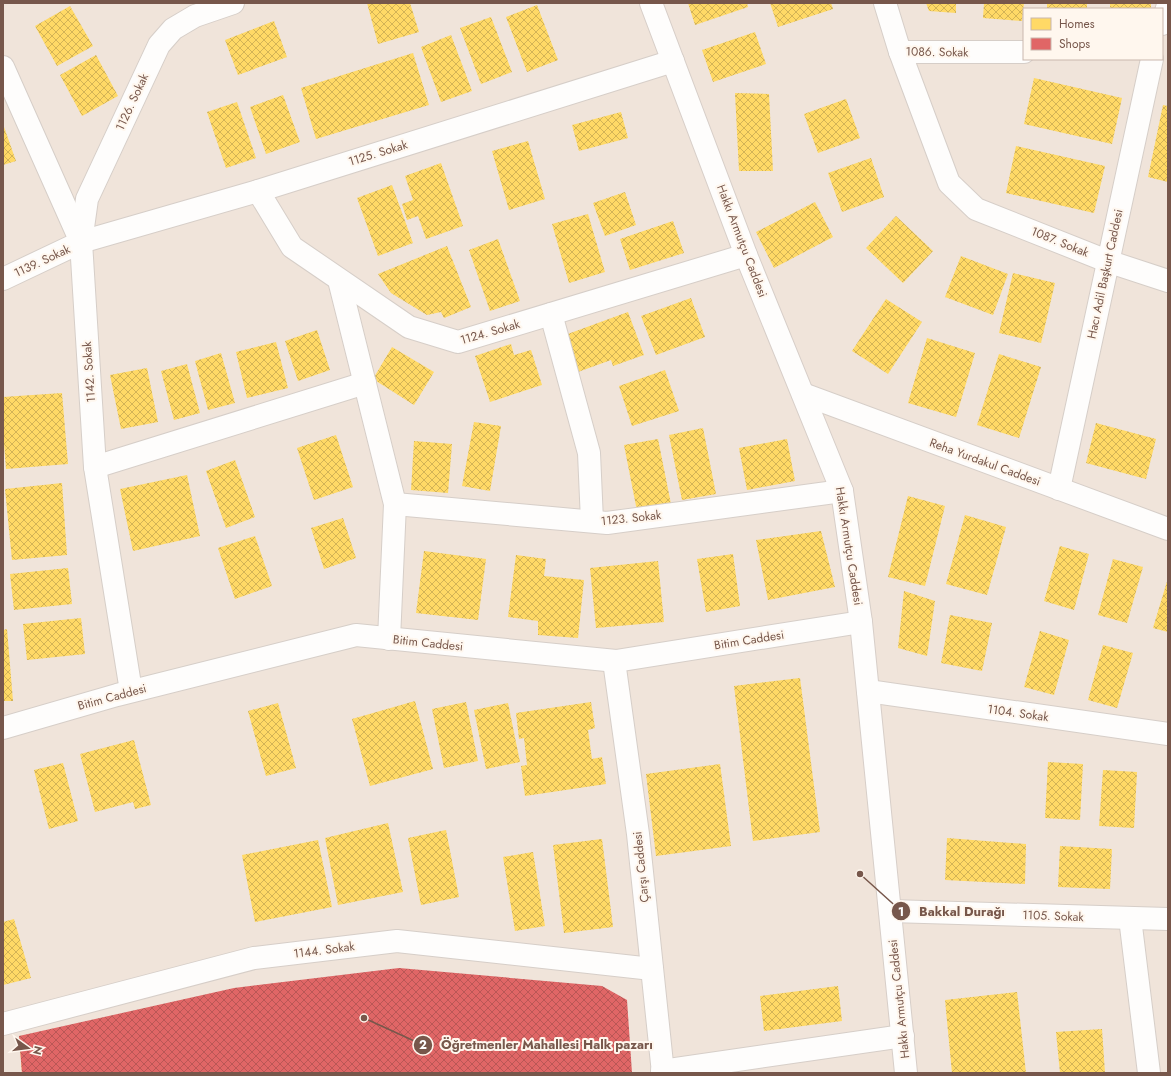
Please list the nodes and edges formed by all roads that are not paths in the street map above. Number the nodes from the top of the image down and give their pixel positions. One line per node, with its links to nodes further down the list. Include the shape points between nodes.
1 (233, 3): 12 (street, 1126. Sokak, via 195,16 173,28 159,45 87,199)
2 (651, 3): 9 (street, Hakkı Armutçu Caddesi)
3 (885, 3): 6 (street, 1086. Sokak)
4 (1168, 5): 5 (street)
5 (1163, 21)
6 (900, 52): 7 (street, 1086. Sokak); 14 (street, 1087. Sokak, via 949,183 976,209)
7 (1023, 52)
8 (1152, 60): 14 (street, Hacı Adil Başkurt Caddesi)
9 (673, 61): 11 (street, 1125. Sokak); 13 (street, Hakkı Armutçu Caddesi)
10 (4, 72): 12 (street, 1142. Sokak)
11 (258, 191): 12 (street, 1125. Sokak); 16 (street, 1124. Sokak, via 292,247)
12 (81, 242): 15 (street, 1139. Sokak); 21 (street, 1142. Sokak)
13 (746, 254): 18 (street, 1124. Sokak); 20 (street, Hakkı Armutçu Caddesi)
14 (1107, 261): 17 (street, 1087. Sokak); 22 (street, Hacı Adil Başkurt Caddesi)
15 (3, 279)
16 (339, 280): 18 (street, 1124. Sokak, via 409,328 458,342); 19 (street)
17 (1168, 281)
18 (551, 314): 25 (street, via 589,453)
19 (365, 382): 21 (street); 24 (street)
20 (803, 394): 22 (street, Reha Yurdakul Caddesi); 23 (street, Hakkı Armutçu Caddesi)
21 (95, 467): 30 (street, 1142. Sokak)
22 (1059, 489): 26 (street, Reha Yurdakul Caddesi)
23 (842, 491): 25 (street, 1123. Sokak, via 607,522); 27 (street, Hakkı Armutçu Caddesi)
24 (395, 504): 25 (street, 1123. Sokak); 28 (street)
25 (592, 521)
26 (1168, 529)
27 (861, 622): 29 (street, Bitim Caddesi); 31 (street, Hakkı Armutçu Caddesi)
28 (389, 639): 29 (street, Bitim Caddesi); 30 (street, Bitim Caddesi, via 356,635)
29 (614, 661): 37 (street, Çarşı Caddesi, via 638,834)
30 (131, 691): 32 (street, Bitim Caddesi)
31 (868, 691): 33 (street, 1104. Sokak); 34 (street, Hakkı Armutçu Caddesi)
32 (3, 728)
33 (1168, 734)
34 (890, 911): 35 (street, 1105. Sokak); 39 (street, Hakkı Armutçu Caddesi)
35 (1130, 918): 36 (street, 1105. Sokak); 42 (street)
36 (1168, 919)
37 (652, 969): 38 (street, 1144. Sokak, via 397,941 254,958); 40 (street, Çarşı Caddesi)
38 (3, 1024)
39 (903, 1036): 40 (street); 41 (street, Hakkı Armutçu Caddesi)
40 (663, 1072)
41 (906, 1073)
42 (1149, 1073)

